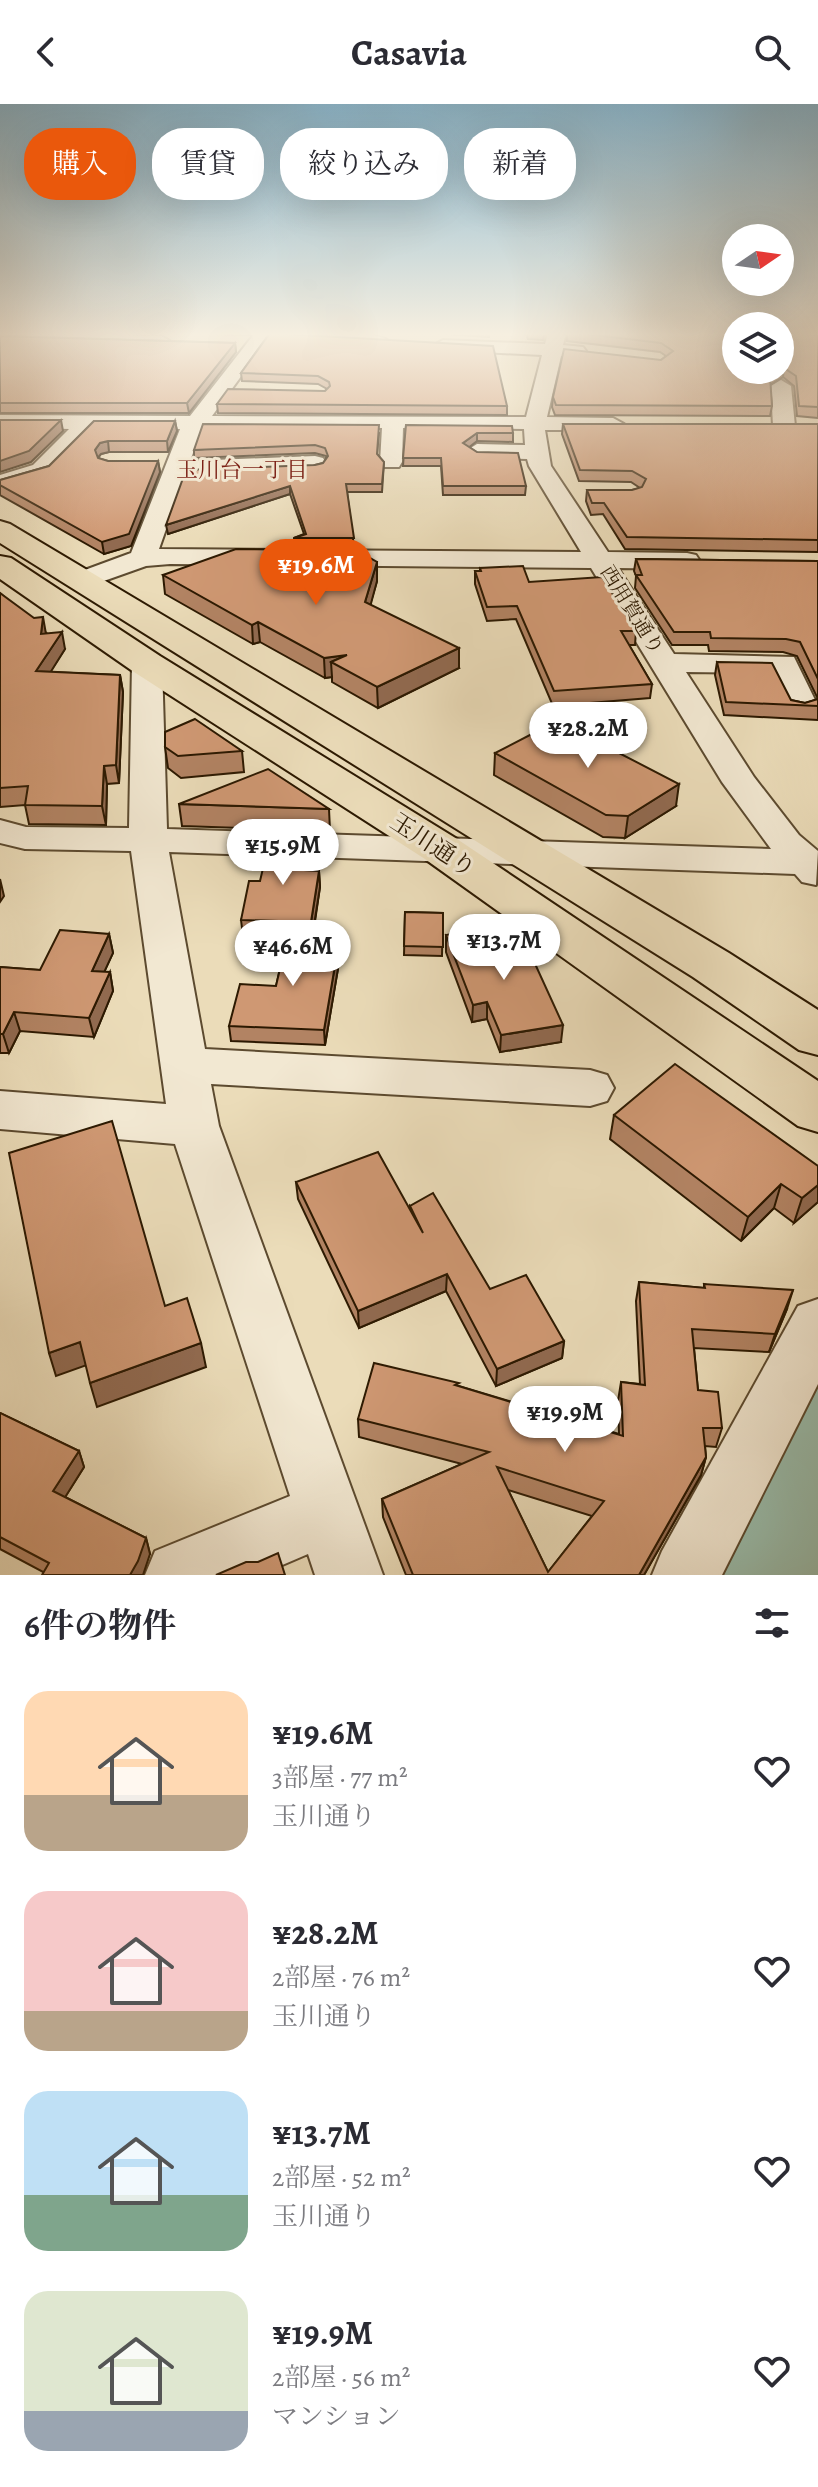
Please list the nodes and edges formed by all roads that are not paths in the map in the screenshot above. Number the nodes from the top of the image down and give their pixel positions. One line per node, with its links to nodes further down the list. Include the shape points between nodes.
1 (212, 402): 5 (street)
2 (544, 402): 10 (street)
3 (779, 402): 9 (street, via 777,426)
4 (0, 421): 7 (street)
5 (196, 422): 6 (street); 7 (street); 15 (street)
6 (393, 422): 10 (street); 13 (street)
7 (86, 424): 16 (street, via 41,470)
8 (634, 424): 10 (street)
9 (807, 426)
10 (536, 438): 11 (street); 17 (street, 西用賀通り, via 540,466)
11 (477, 451)
12 (151, 462): 15 (street)
13 (391, 462)
14 (315, 463): 15 (street)
15 (177, 465): 20 (street)
16 (0, 482)
17 (555, 491): 18 (street); 21 (street, 西用賀通り)
18 (585, 491)
19 (0, 530): 24 (highway, 玉川通り)
20 (142, 558): 21 (street); 24 (street)
21 (599, 559): 22 (street); 25 (street, 西用賀通り)
22 (706, 561)
23 (0, 565): 26 (highway, 玉川通り)
24 (84, 580): 31 (highway, 玉川通り)
25 (665, 663): 27 (street, via 783,664); 32 (street, 西用賀通り, via 746,790)
26 (147, 664): 29 (street); 30 (highway, 玉川通り)
27 (801, 704)
28 (0, 831): 29 (street, via 25,838)
29 (148, 840): 30 (street); 34 (street)
30 (441, 849): 31 (street); 37 (highway, 玉川通り)
31 (526, 854): 32 (street); 33 (highway, 玉川通り)
32 (814, 867)
33 (818, 1036)
34 (185, 1065): 35 (street); 38 (street)
35 (590, 1088)
36 (0, 1110): 38 (street)
37 (818, 1110)
38 (194, 1126): 40 (street)
39 (818, 1325): 43 (street)
40 (326, 1514): 41 (street); 42 (street)
41 (179, 1575)
42 (349, 1575)
43 (686, 1575)

